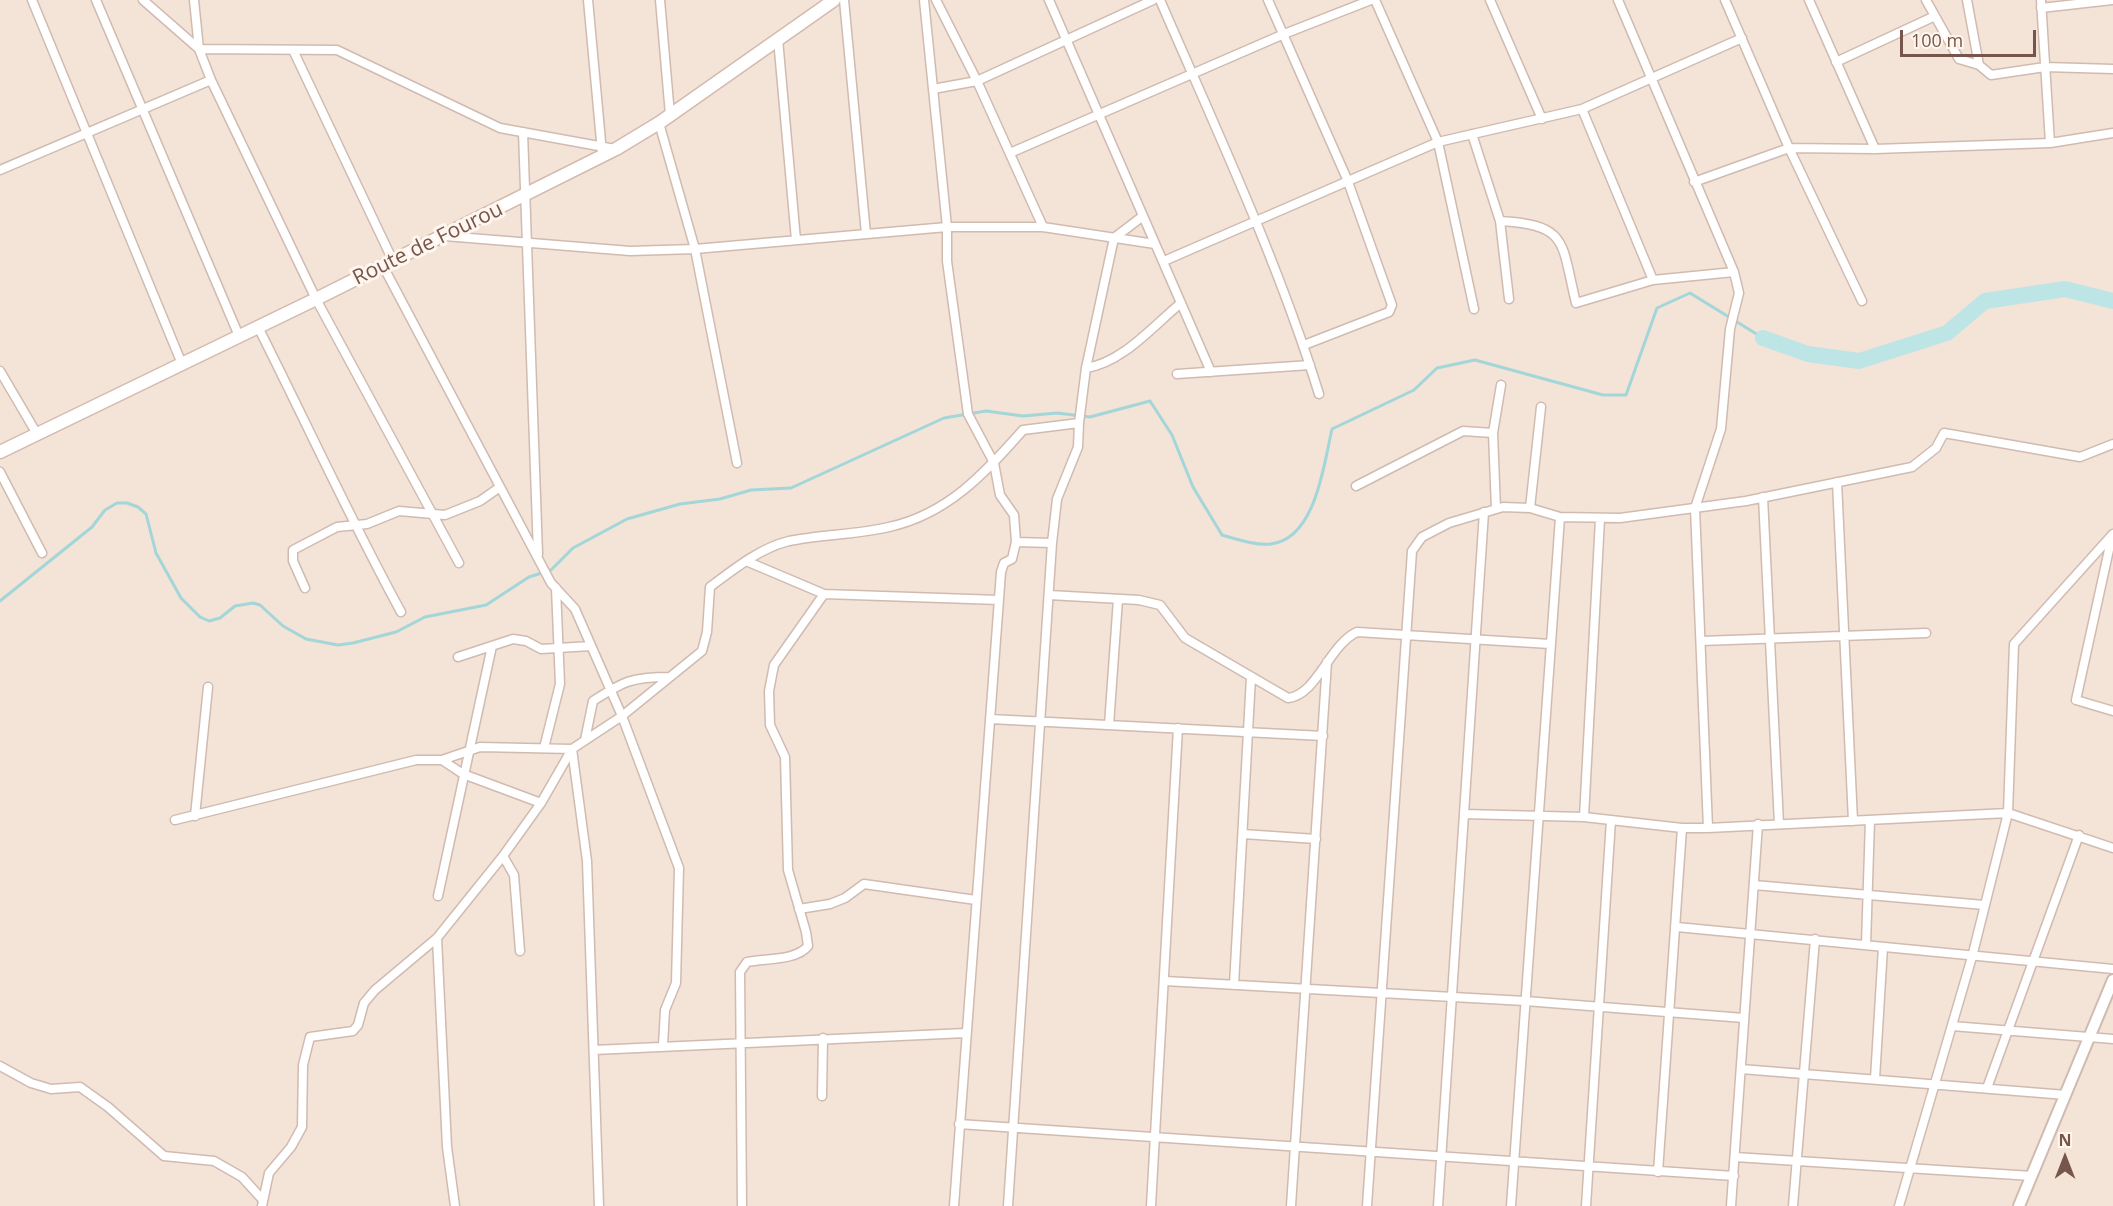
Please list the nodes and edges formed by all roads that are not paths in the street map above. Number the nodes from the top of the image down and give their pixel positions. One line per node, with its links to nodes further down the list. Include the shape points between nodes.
1 (32, 0): 48 (street)
2 (96, 0): 41 (street)
3 (143, 0): 30 (street)
4 (194, 0): 30 (street)
5 (588, 0): 55 (street)
6 (660, 0): 43 (street)
7 (834, 0): 28 (main road, Route de Fourou)
8 (844, 0): 66 (street)
9 (924, 0): 40 (street)
10 (936, 0): 39 (street)
11 (1049, 0): 29 (street)
12 (1153, 0): 29 (street)
13 (1160, 0): 36 (street)
14 (1268, 0): 26 (street)
15 (1371, 0): 26 (street)
16 (1376, 0): 51 (street)
17 (1490, 0): 45 (street)
18 (1618, 0): 37 (street)
19 (1725, 0): 27 (street)
20 (1809, 0): 32 (street)
21 (1926, 0): 25 (street)
22 (1967, 0): 33 (street)
23 (2112, 0): 24 (street)
24 (2041, 4): 34 (street)
25 (1935, 16): 32 (street); 33 (street, via 1959,59)
26 (1284, 34): 36 (street); 58 (street)
27 (1742, 38): 37 (street); 53 (street)
28 (778, 39): 43 (main road, Route de Fourou); 69 (street)
29 (1067, 39): 39 (street); 44 (street)
30 (198, 49): 31 (street); 38 (street)
31 (293, 50): 47 (street, via 337,50 500,128); 74 (street)
32 (1836, 62): 54 (street)
33 (1979, 65): 34 (street, via 1991,75)
34 (2045, 67): 35 (street); 52 (street)
35 (2113, 69)
36 (1192, 74): 44 (street); 63 (street)
37 (1652, 76): 42 (street); 59 (street)
38 (211, 80): 41 (street); 77 (street)
39 (977, 81): 40 (street); 56 (street)
40 (933, 89): 64 (street)
41 (142, 109): 48 (street); 83 (street)
42 (1582, 109): 45 (street); 76 (street)
43 (670, 115): 46 (main road, Route de Fourou)
44 (1100, 115): 56 (street); 61 (street)
45 (1542, 119): 50 (street)
46 (659, 123): 55 (main road, Route de Fourou, via 615,149); 72 (street)
47 (523, 132): 55 (street); 60 (street)
48 (87, 133): 57 (street); 85 (street)
49 (2113, 133): 52 (street)
50 (1472, 134): 51 (street); 62 (street)
51 (1438, 142): 58 (street); 81 (street)
52 (2050, 143): 54 (street)
53 (1789, 148): 54 (street); 59 (street); 79 (street)
54 (1875, 149)
55 (602, 152): 60 (main road, Route de Fourou)
56 (1010, 153): 65 (street)
57 (0, 170)
58 (1347, 179): 63 (street); 84 (street, via 1392,305 1389,312)
59 (1694, 182): 75 (street)
60 (525, 196): 67 (main road, Route de Fourou); 70 (street)
61 (1143, 216): 68 (street); 71 (street)
62 (1500, 221): 76 (street, via 1532,223 1555,235 1576,303); 78 (street)
63 (1255, 222): 73 (street); 84 (street)
64 (947, 227): 65 (street); 66 (street); 100 (street, via 947,261 968,414)
65 (1043, 227): 68 (street)
66 (866, 234): 69 (street)
67 (443, 236): 70 (street); 74 (main road, Route de Fourou)
68 (1114, 238): 71 (street); 87 (street)
69 (796, 240): 72 (street)
70 (527, 242): 72 (street, via 630,250); 119 (street)
71 (1155, 244): 73 (street)
72 (695, 249): 99 (street)
73 (1164, 261): 80 (street)
74 (388, 263): 77 (main road, Route de Fourou); 104 (street)
75 (1734, 272): 76 (street); 107 (street, via 1738,292 1730,329 1721,429)
76 (1653, 280)
77 (316, 300): 82 (main road, Route de Fourou); 110 (street)
78 (1509, 300)
79 (1862, 301)
80 (1181, 303): 87 (street, via 1116,357 1101,366); 89 (street)
81 (1474, 309)
82 (258, 327): 83 (main road, Route de Fourou); 113 (street)
83 (239, 336): 85 (main road, Route de Fourou)
84 (1304, 345): 86 (street)
85 (182, 364): 96 (main road, Route de Fourou)
86 (1310, 365): 89 (street); 92 (street)
87 (1086, 368): 94 (street)
88 (0, 371): 96 (street)
89 (1211, 372): 90 (street)
90 (1177, 374)
91 (1501, 385): 95 (street)
92 (1319, 394)
93 (1540, 407): 106 (street)
94 (1079, 423): 100 (street, via 1023,430); 115 (street, via 1078,447 1057,499)
95 (1493, 433): 103 (street, via 1463,431); 108 (street)
96 (37, 434): 98 (main road, Route de Fourou)
97 (2113, 444): 102 (street, via 2080,457 1944,433 1936,448 1912,467)
98 (0, 452)
99 (737, 463)
100 (994, 463): 114 (street, via 1000,495 1014,515); 117 (street, via 970,488 926,514 890,527 787,542)
101 (0, 472): 116 (street)
102 (1838, 482): 105 (street); 129 (street)
103 (1356, 486)
104 (500, 487): 110 (street, via 468,507); 119 (street)
105 (1763, 497): 107 (street); 130 (street)
106 (1530, 508): 108 (street); 111 (street)
107 (1695, 508): 112 (street); 132 (street)
108 (1496, 509): 109 (street)
109 (1484, 512): 128 (street, via 1422,537 1412,551); 131 (street)
110 (433, 515): 113 (street, via 399,511); 118 (street)
111 (1560, 517): 112 (street); 133 (street)
112 (1600, 519): 162 (street)
113 (353, 526): 120 (street, via 337,527 292,550 292,561); 126 (street)
114 (1016, 542): 115 (street); 125 (street, via 1012,559 1004,563 1001,572)
115 (1052, 543): 123 (street)
116 (42, 553)
117 (746, 561): 122 (street); 139 (street, via 710,587 702,651)
118 (459, 563)
119 (540, 563): 121 (street)
120 (305, 588)
121 (555, 588): 135 (street, via 575,609); 136 (street)
122 (824, 594): 125 (street); 181 (street, via 774,665 769,691 770,724 785,757 788,870)
123 (1049, 595): 124 (street); 146 (street)
124 (1118, 599): 140 (street, via 1160,605 1185,638); 147 (street)
125 (999, 600): 145 (street)
126 (401, 612)
127 (1926, 633): 129 (street)
128 (1406, 634): 131 (street); 138 (street, via 1357,632 1345,638); 196 (street)
129 (1844, 636): 130 (street); 166 (street)
130 (1770, 639): 132 (street); 167 (street)
131 (1476, 640): 133 (street); 159 (street)
132 (1701, 641): 170 (street)
133 (1550, 644): 161 (street)
134 (492, 646): 136 (street, via 513,639 541,649); 137 (street); 154 (street)
135 (591, 646): 136 (street); 142 (street)
136 (558, 650): 152 (street, via 560,684)
137 (458, 657)
138 (1328, 662): 140 (street, via 1298,697 1288,698); 150 (street)
139 (670, 677): 142 (street, via 643,677); 144 (street)
140 (1251, 677): 149 (street)
141 (208, 687): 160 (street)
142 (610, 689): 144 (street); 151 (street, via 593,701)
143 (2113, 711): 158 (street, via 2076,700 2113,534 2014,644)
144 (622, 716): 151 (street); 209 (street, via 679,868 676,983 665,1010)
145 (990, 719): 146 (street); 179 (street)
146 (1040, 722): 147 (street); 220 (street)
147 (1109, 725): 148 (street)
148 (1178, 728): 149 (street); 193 (street)
149 (1248, 732): 150 (street); 171 (street)
150 (1323, 736): 173 (street)
151 (585, 740): 153 (street)
152 (543, 748): 153 (street); 154 (street, via 480,747)
153 (572, 749): 157 (street); 210 (street, via 587,861)
154 (468, 752): 155 (street); 156 (street)
155 (442, 760): 156 (street); 160 (street, via 416,760)
156 (463, 774): 157 (street); 178 (street)
157 (542, 803): 175 (street)
158 (2008, 813): 165 (street); 172 (street); 180 (street)
159 (1464, 814): 161 (street); 197 (street)
160 (195, 816): 163 (street)
161 (1538, 817): 162 (street); 198 (street)
162 (1584, 817): 164 (street)
163 (175, 820)
164 (1611, 820): 169 (street); 199 (street)
165 (1870, 820): 166 (street); 177 (street)
166 (1853, 821): 167 (street)
167 (1779, 824): 168 (street)
168 (1758, 825): 170 (street); 176 (street)
169 (1682, 828): 170 (street); 182 (street)
170 (1708, 828)
171 (1242, 834): 173 (street); 194 (street)
172 (2079, 835): 174 (street); 190 (street)
173 (1316, 839): 195 (street)
174 (2113, 848)
175 (503, 856): 184 (street); 188 (street, via 514,875)
176 (1754, 885): 177 (street); 183 (street)
177 (1868, 895): 180 (street); 186 (street)
178 (438, 896)
179 (976, 900): 181 (street, via 864,884 830,904); 204 (street)
180 (1984, 905): 189 (street)
181 (800, 909): 208 (street, via 808,946 802,952 747,962 740,972)
182 (1677, 927): 183 (street); 200 (street)
183 (1750, 933): 185 (street); 201 (street)
184 (437, 938): 233 (street, via 375,990 364,1004 353,1031 310,1037 303,1065 302,1126 291,1147 269,1173); 234 (street, via 447,1147)
185 (1815, 939): 186 (street); 213 (street)
186 (1866, 945): 187 (street)
187 (1883, 947): 189 (street); 214 (street)
188 (520, 951)
189 (1972, 957): 190 (street); 202 (street)
190 (2033, 962): 191 (street); 203 (street)
191 (2113, 969)
192 (2113, 980): 205 (street)
193 (1165, 981): 194 (street); 221 (street)
194 (1234, 985): 195 (street)
195 (1306, 990): 196 (street); 222 (street)
196 (1381, 994): 197 (street); 223 (street)
197 (1452, 998): 198 (street); 225 (street)
198 (1525, 1001): 199 (street); 227 (street)
199 (1598, 1007): 200 (street); 229 (street)
200 (1670, 1012): 201 (street); 230 (street)
201 (1744, 1018): 212 (street)
202 (1952, 1026): 203 (street); 215 (street)
203 (2008, 1031): 205 (street); 216 (street)
204 (966, 1033): 206 (street); 219 (street)
205 (2090, 1037): 207 (street); 217 (street)
206 (822, 1038): 208 (street); 218 (street)
207 (2113, 1039)
208 (740, 1043): 209 (street); 236 (street)
209 (663, 1045): 210 (street)
210 (594, 1050): 235 (street)
211 (0, 1066): 233 (street, via 51,1089 80,1088 164,1156 214,1161 242,1177)
212 (1741, 1069): 213 (street); 224 (street)
213 (1803, 1073): 214 (street); 226 (street)
214 (1875, 1079): 215 (street)
215 (1935, 1083): 216 (street); 228 (street)
216 (1987, 1088): 217 (street)
217 (2066, 1095): 232 (street)
218 (822, 1096)
219 (959, 1124): 220 (street); 237 (street)
220 (1013, 1128): 221 (street); 238 (street)
221 (1156, 1138): 222 (street); 239 (street)
222 (1295, 1148): 223 (street); 240 (street)
223 (1370, 1153): 225 (street); 241 (street)
224 (1735, 1157): 226 (street); 231 (street)
225 (1441, 1158): 227 (street); 242 (street)
226 (1796, 1161): 228 (street); 246 (street)
227 (1513, 1163): 229 (street); 243 (street)
228 (1910, 1167): 232 (street); 247 (street)
229 (1587, 1168): 230 (street); 244 (street)
230 (1658, 1172): 231 (street)
231 (1734, 1176): 245 (street)
232 (2032, 1176): 248 (street)
233 (262, 1203)
234 (455, 1206)
235 (599, 1206)
236 (742, 1206)
237 (954, 1206)
238 (1008, 1206)
239 (1151, 1206)
240 (1291, 1206)
241 (1367, 1206)
242 (1438, 1206)
243 (1510, 1206)
244 (1586, 1206)
245 (1731, 1206)
246 (1793, 1206)
247 (1899, 1206)
248 (2019, 1206)

